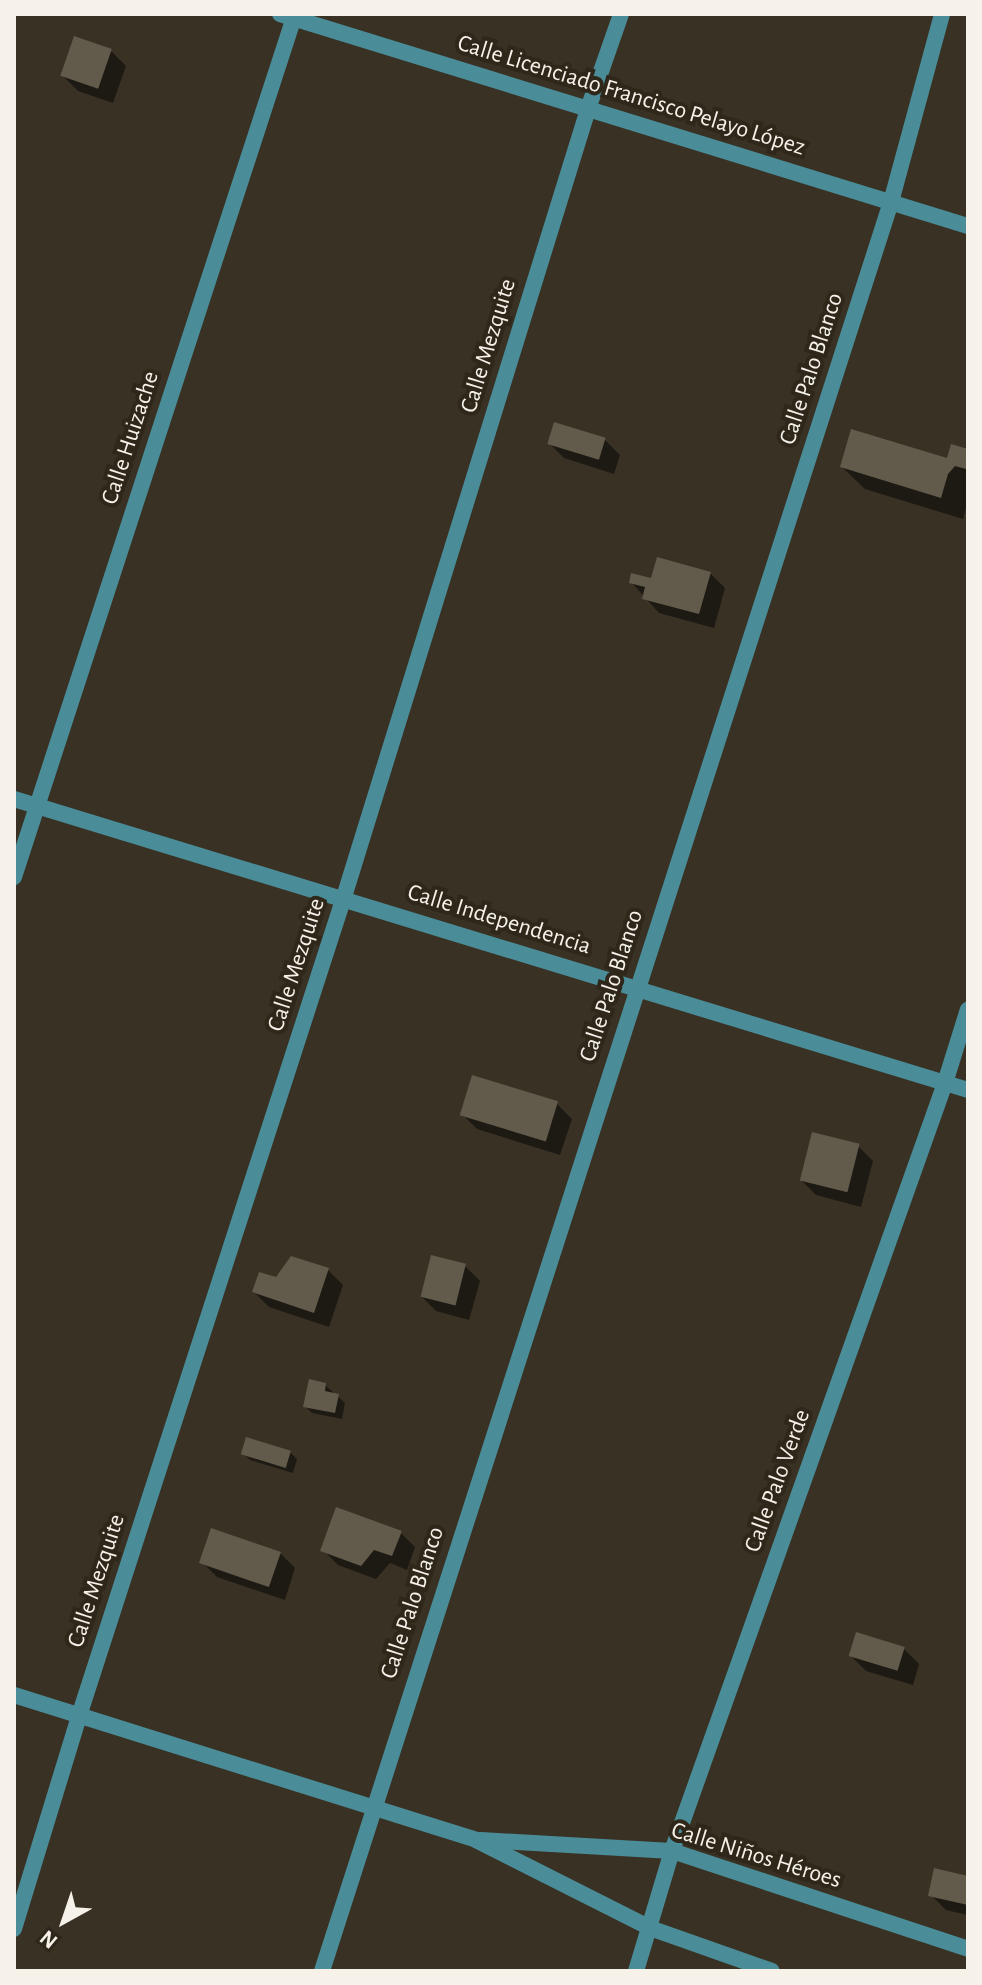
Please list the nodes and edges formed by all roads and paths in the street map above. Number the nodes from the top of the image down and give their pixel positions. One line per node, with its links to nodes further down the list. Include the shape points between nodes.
1 (621, 14): 4 (street, Calle Mezquite)
2 (942, 14): 5 (street, Calle Palo Blanco)
3 (290, 16): 4 (street, Calle Licenciado Francisco Pelayo López); 8 (street, Calle Huizache)
4 (589, 106): 5 (street, Calle Licenciado Francisco Pelayo López); 10 (street, Calle Mezquite)
5 (891, 202): 6 (street, Calle Licenciado Francisco Pelayo López); 11 (street, Calle Palo Blanco)
6 (968, 226)
7 (14, 799): 8 (street, Calle Independencia)
8 (36, 806): 9 (street, Calle Huizache); 10 (street, Calle Independencia)
9 (14, 877)
10 (344, 897): 11 (street, Calle Independencia); 16 (street, Calle Mezquite)
11 (636, 989): 13 (street, Calle Independencia); 17 (street, Calle Palo Blanco)
12 (968, 1009): 13 (street, Calle Palo Verde)
13 (945, 1083): 14 (street, Calle Independencia); 19 (street, Calle Palo Verde)
14 (968, 1090)
15 (14, 1695): 16 (street, Calle Niños Héroes)
16 (79, 1716): 17 (street, Calle Niños Héroes); 21 (street, Calle Mezquite)
17 (373, 1808): 18 (street, Calle Niños Héroes); 23 (street, Calle Palo Blanco)
18 (476, 1840): 19 (street, Calle Niños Héroes); 20 (street, Calle Niños Héroes)
19 (672, 1851): 20 (street, Calle Palo Verde); 22 (street, Calle Niños Héroes)
20 (650, 1928): 24 (street, Calle Palo Verde); 25 (street, Calle Niños Héroes)
21 (14, 1929)
22 (968, 1949)
23 (322, 1971)
24 (636, 1971)
25 (772, 1971)

